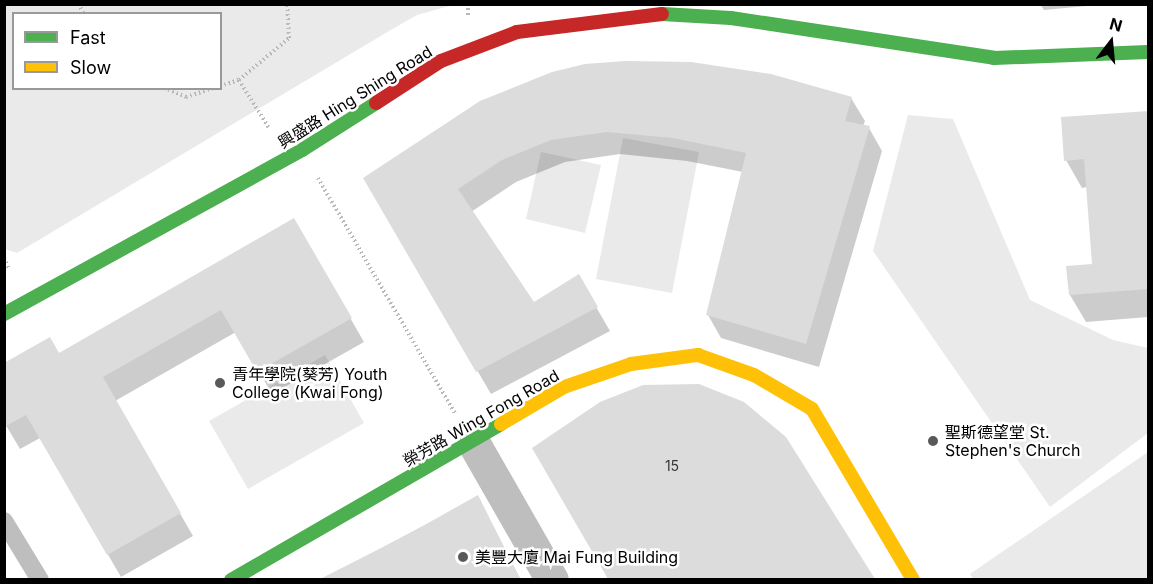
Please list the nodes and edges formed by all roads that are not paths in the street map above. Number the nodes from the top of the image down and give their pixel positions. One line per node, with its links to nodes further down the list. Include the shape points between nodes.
1 (654, 9): 2 (street, 興盛路 Hing Shing Road, via 994,58); 3 (street, 興盛路 Hing Shing Road, via 517,32 441,61 295,154)
2 (1149, 51)
3 (4, 314)
4 (466, 431): 7 (street, 榮芳路 Wing Fong Road); 8 (street); 9 (street, 榮芳路 Wing Fong Road, via 564,387 631,364 699,355 754,375 812,410)
5 (4, 521): 6 (lane)
6 (40, 579)
7 (231, 579)
8 (552, 579)
9 (913, 579)

